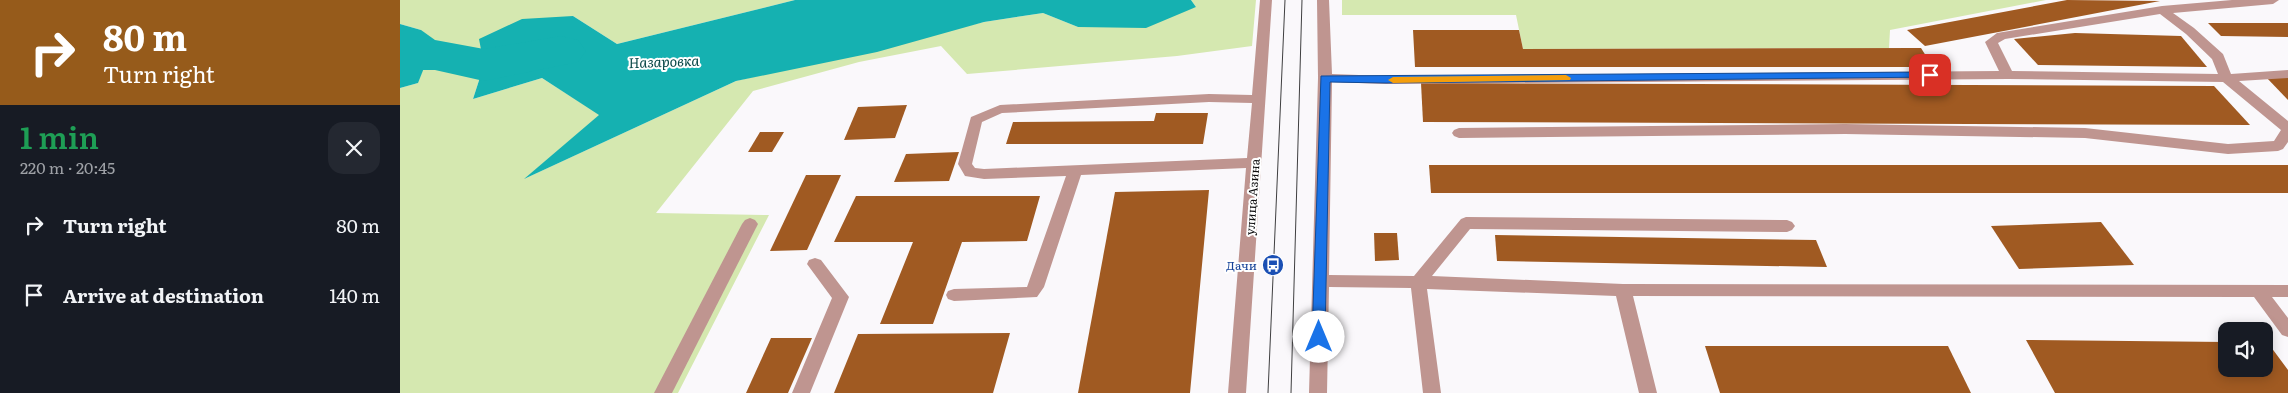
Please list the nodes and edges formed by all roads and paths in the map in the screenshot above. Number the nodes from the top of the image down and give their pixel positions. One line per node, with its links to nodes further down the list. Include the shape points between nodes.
1 (1266, 0): 9 (street, улица Азина)
2 (1323, 0): 7 (street)
3 (2273, 0): 4 (street)
4 (2162, 10): 6 (street, via 2001,36 1991,42); 8 (street, via 2218,57)
5 (2288, 74): 8 (street)
6 (2008, 75): 7 (street); 8 (street)
7 (1325, 78): 17 (street)
8 (2226, 78): 10 (street)
9 (1259, 98): 12 (street, улица Азина); 13 (street, via 1000,110 976,120 964,164 970,172 984,174)
10 (2288, 130): 11 (street, via 2278,146 2228,149 2085,133 1845,130)
11 (1459, 133)
12 (1254, 163): 13 (street); 26 (street, улица Азина)
13 (1075, 170): 22 (street, via 1036,287 1031,293)
14 (750, 224): 24 (street)
15 (1787, 226): 18 (street, via 1466,222)
16 (815, 264): 25 (street, via 841,297)
17 (1319, 280): 18 (street); 27 (street)
18 (1418, 282): 19 (street); 28 (street)
19 (1623, 290): 20 (street); 29 (street)
20 (2258, 290): 21 (street); 23 (street)
21 (2288, 291)
22 (954, 295)
23 (2288, 330)
24 (663, 393)
25 (801, 393)
26 (1237, 393)
27 (1318, 393)
28 (1432, 393)
29 (1648, 393)

